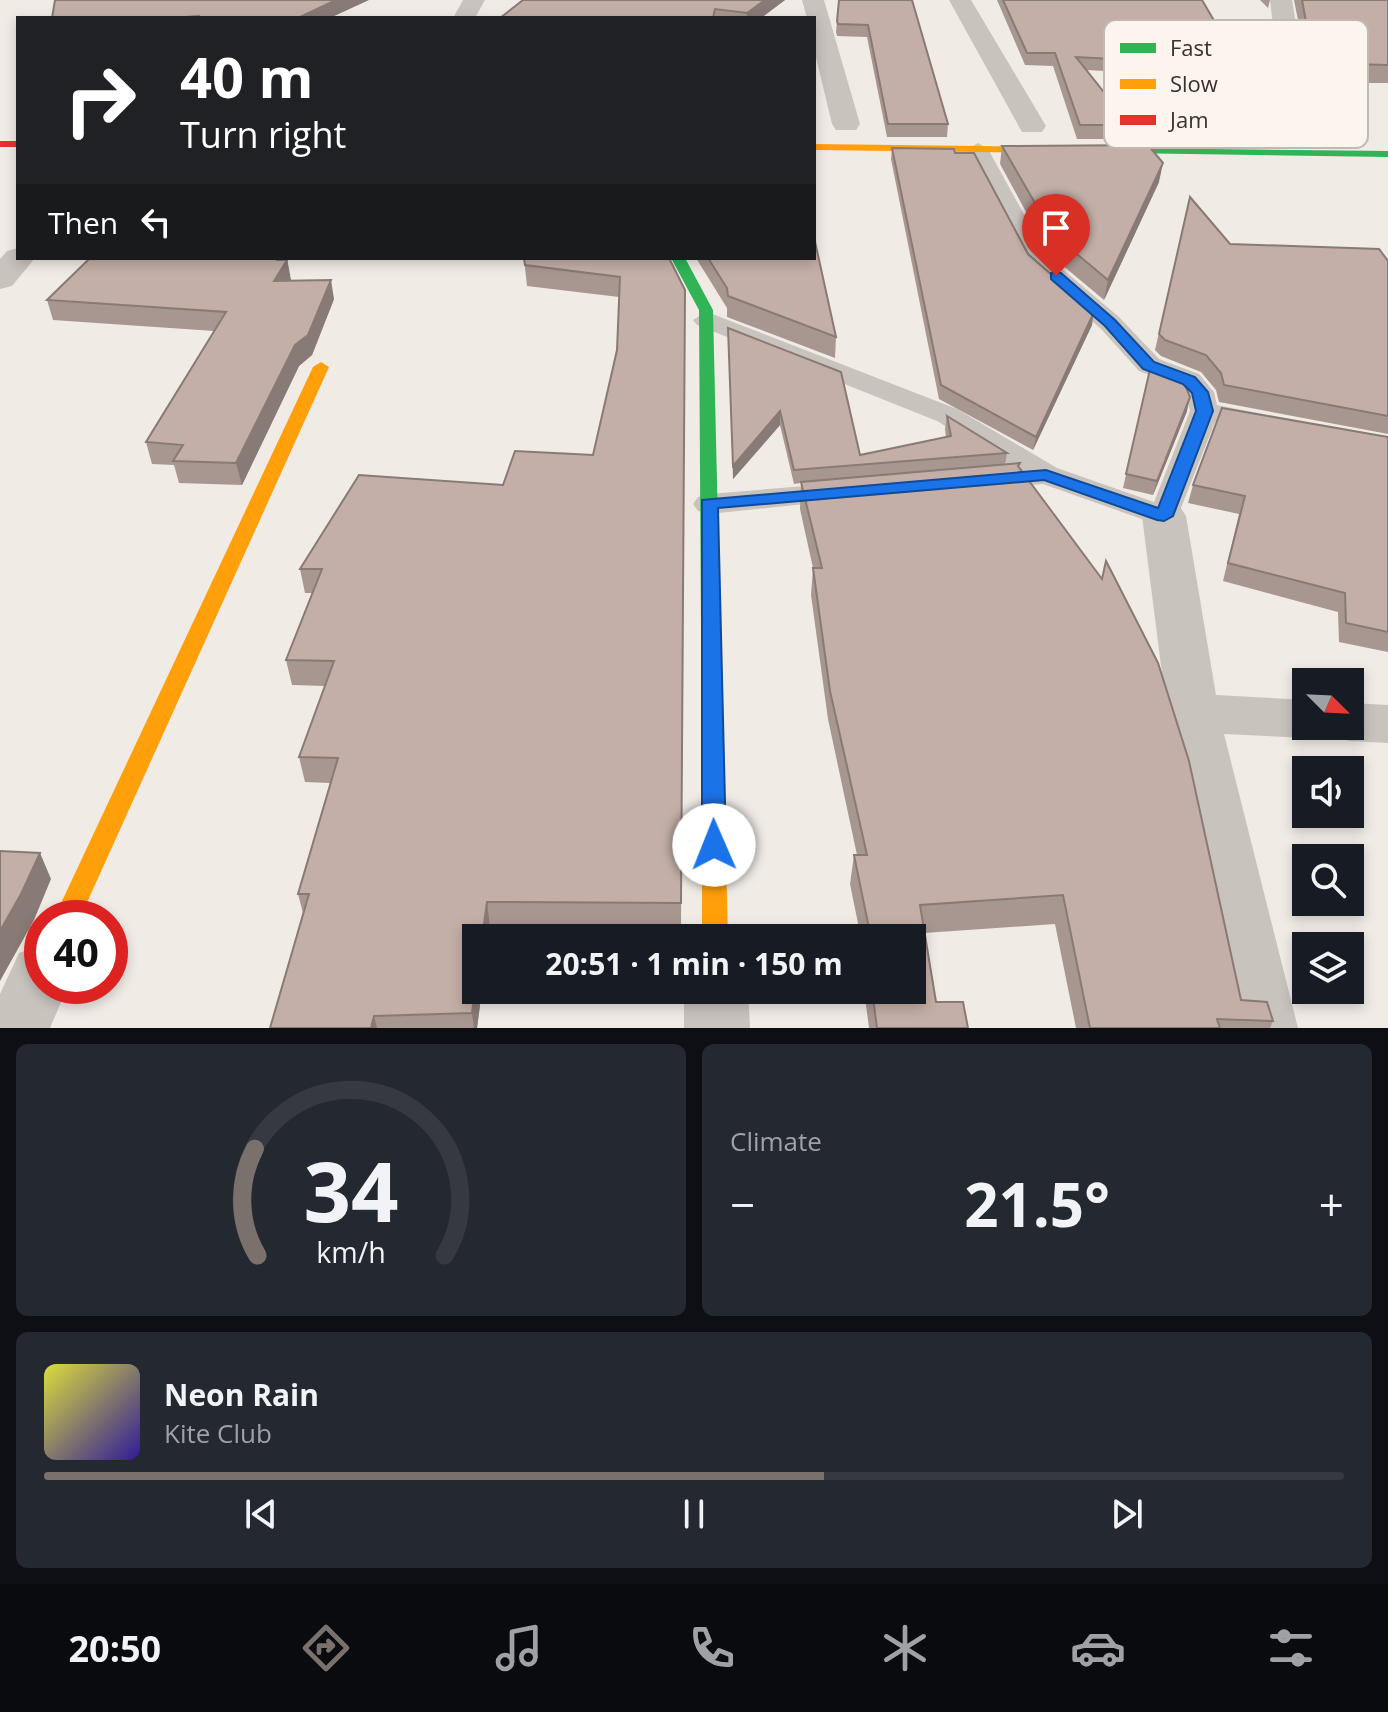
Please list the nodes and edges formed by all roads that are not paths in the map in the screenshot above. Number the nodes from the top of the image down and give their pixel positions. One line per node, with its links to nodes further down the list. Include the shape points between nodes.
1 (813, 0): 5 (street)
2 (960, 0): 6 (street)
3 (1281, 0): 4 (street)
4 (1284, 20)
5 (844, 124)
6 (1032, 126)
7 (816, 147): 8 (street)
8 (978, 149): 9 (street); 15 (lane, via 1037,260 1149,365 1189,380 1200,392)
9 (1388, 154)
10 (17, 260): 12 (street)
11 (679, 260): 13 (street, via 706,310)
12 (0, 279)
13 (706, 320): 17 (lane, via 947,415); 20 (street)
14 (321, 367): 26 (street)
15 (1204, 411): 16 (lane); 21 (lane)
16 (1296, 428)
17 (1046, 475): 18 (lane); 21 (lane)
18 (954, 483)
19 (877, 489): 20 (lane)
20 (709, 504): 27 (street)
21 (1164, 516): 22 (street)
22 (1193, 713): 23 (street); 32 (street)
23 (1292, 718)
24 (1364, 723): 25 (street)
25 (1388, 724)
26 (75, 900)
27 (715, 924)
28 (28, 1004): 30 (street)
29 (716, 1004): 31 (street)
30 (17, 1028)
31 (717, 1028)
32 (1265, 1028)

